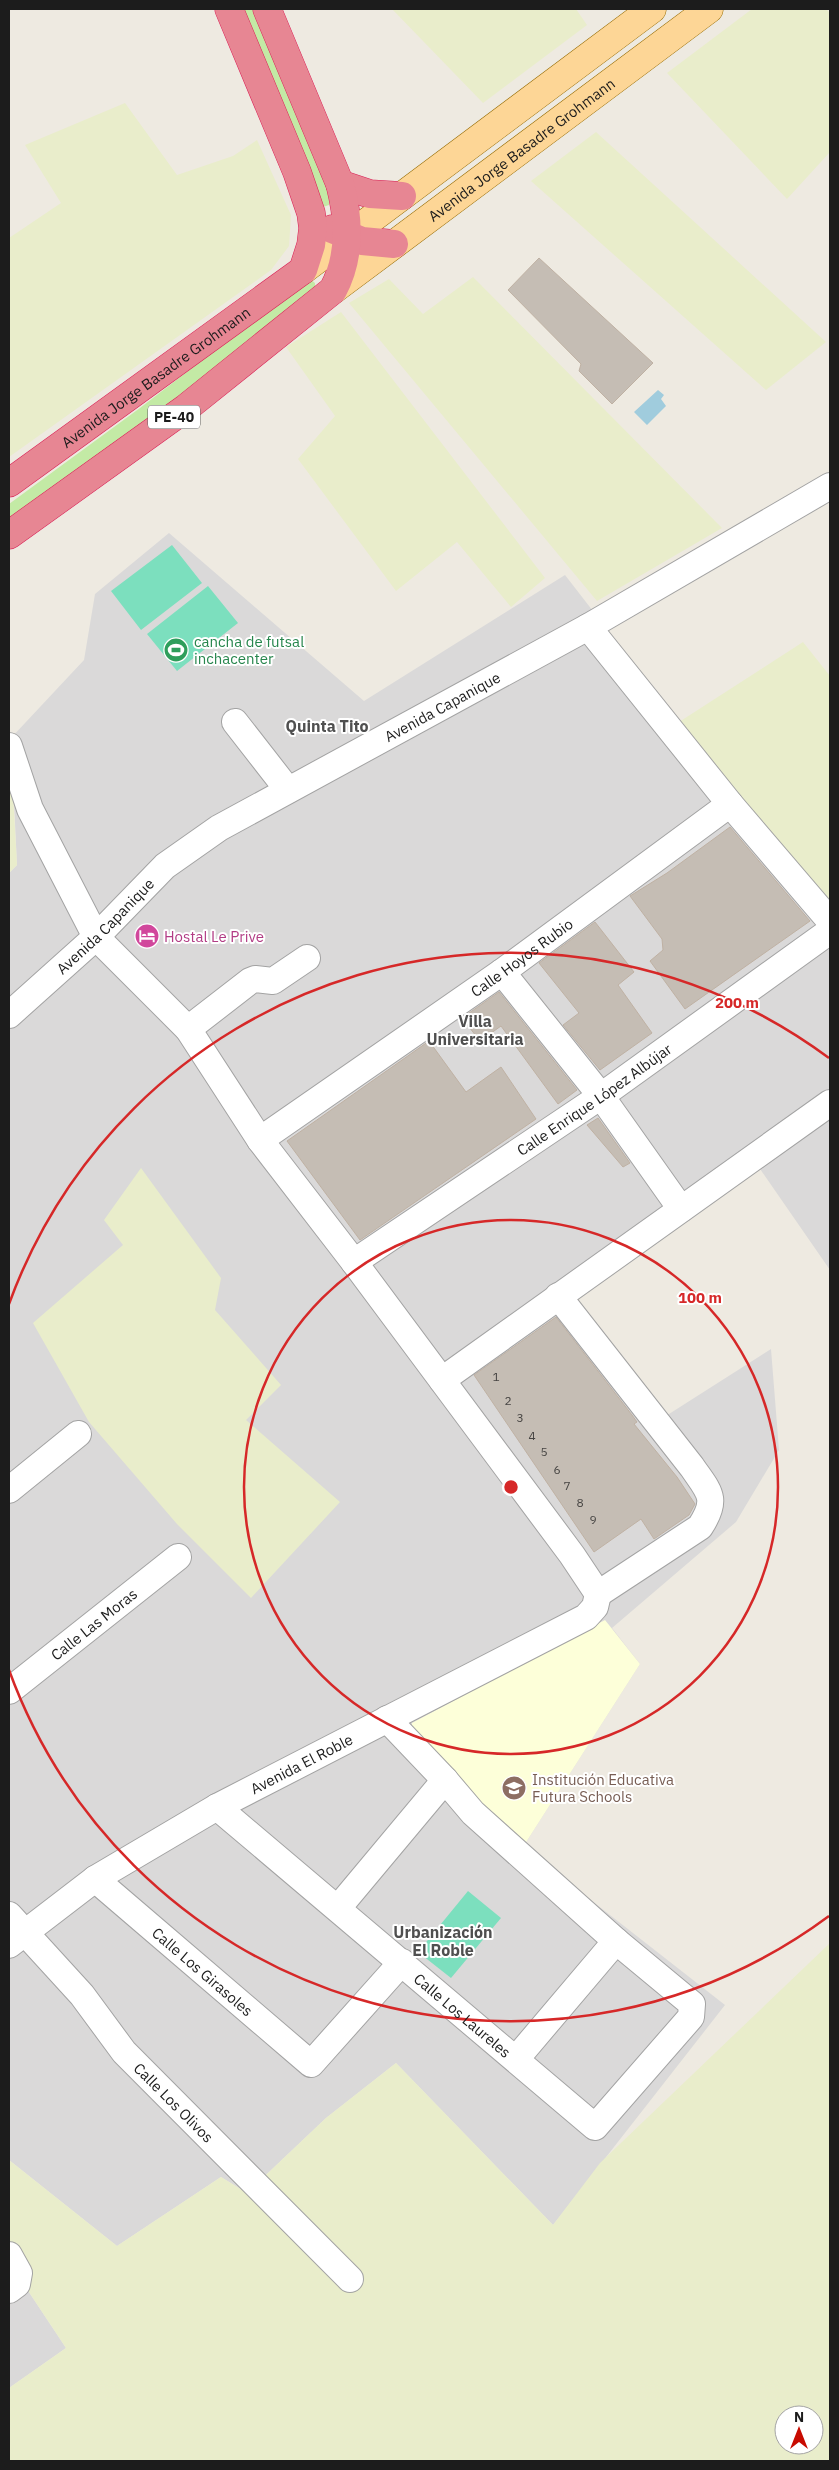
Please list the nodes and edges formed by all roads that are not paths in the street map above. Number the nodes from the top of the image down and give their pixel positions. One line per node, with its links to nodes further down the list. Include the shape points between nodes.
1 (229, 9): 7 (highway)
2 (267, 9): 5 (highway, Avenida Jorge Basadre Grohmann / PE-40)
3 (652, 9): 6 (main road, Avenida Jorge Basadre Grohmann)
4 (708, 9): 9 (main road, Avenida Jorge Basadre Grohmann)
5 (340, 184): 6 (highway, via 370,194); 8 (highway, Avenida Jorge Basadre Grohmann / PE-40)
6 (402, 196): 8 (main road, Avenida Jorge Basadre Grohmann)
7 (311, 213): 8 (highway); 10 (highway, via 311,245)
8 (348, 236): 9 (highway, via 378,244); 10 (main road, Avenida Jorge Basadre Grohmann); 11 (highway, Avenida Jorge Basadre Grohmann / PE-40, via 344,266)
9 (394, 244): 11 (main road, Avenida Jorge Basadre Grohmann)
10 (303, 270): 12 (highway, Avenida Jorge Basadre Grohmann / PE-40)
11 (333, 290): 14 (highway, Avenida Jorge Basadre Grohmann / PE-40, via 186,408)
12 (9, 483)
13 (830, 486): 15 (street, Avenida Capanique)
14 (9, 535)
15 (588, 628): 18 (street, Avenida Capanique); 19 (street)
16 (235, 722): 18 (street)
17 (9, 746): 22 (street, via 30,809)
18 (288, 790): 22 (street, Avenida Capanique, via 219,828 165,866)
19 (730, 804): 20 (street); 24 (street, Calle Hoyos Rubio)
20 (830, 921)
21 (830, 931): 27 (street, Calle Enrique López Albújar)
22 (96, 937): 25 (street, Avenida Capanique); 26 (street)
23 (307, 958): 26 (street, via 273,981 250,981)
24 (502, 972): 27 (street); 29 (street, Calle Hoyos Rubio)
25 (9, 1015)
26 (188, 1029): 29 (street)
27 (601, 1096): 30 (street); 31 (street, Calle Enrique López Albújar)
28 (830, 1103): 30 (street)
29 (260, 1140): 31 (street)
30 (681, 1209): 32 (street)
31 (354, 1262): 33 (street)
32 (558, 1296): 33 (street); 37 (street, via 692,1467 712,1501 700,1527)
33 (442, 1380): 37 (street)
34 (78, 1434): 35 (street)
35 (9, 1490)
36 (178, 1557): 38 (street, Calle Las Moras)
37 (598, 1594): 39 (street, Avenida El Roble, via 595,1607 586,1617)
38 (9, 1691)
39 (387, 1719): 40 (street); 41 (street, Avenida El Roble)
40 (445, 1780): 43 (street); 45 (street, via 473,1813)
41 (217, 1807): 42 (street, Avenida El Roble); 43 (street, Calle Los Laureles)
42 (95, 1879): 44 (street, Avenida El Roble); 46 (street, Calle Los Girasoles, via 311,2064)
43 (338, 1908): 46 (street, Calle Los Laureles)
44 (14, 1931): 49 (street, Calle Los Olivos, via 82,1995 124,2052)
45 (616, 1941): 47 (street); 47 (street, Calle Los Laureles, via 690,2001 691,2017 595,2127)
46 (402, 1962): 47 (street, Calle Los Laureles)
47 (516, 2059)
48 (9, 2255): 50 (street, via 19,2273 17,2284)
49 (350, 2279)
50 (9, 2290)

